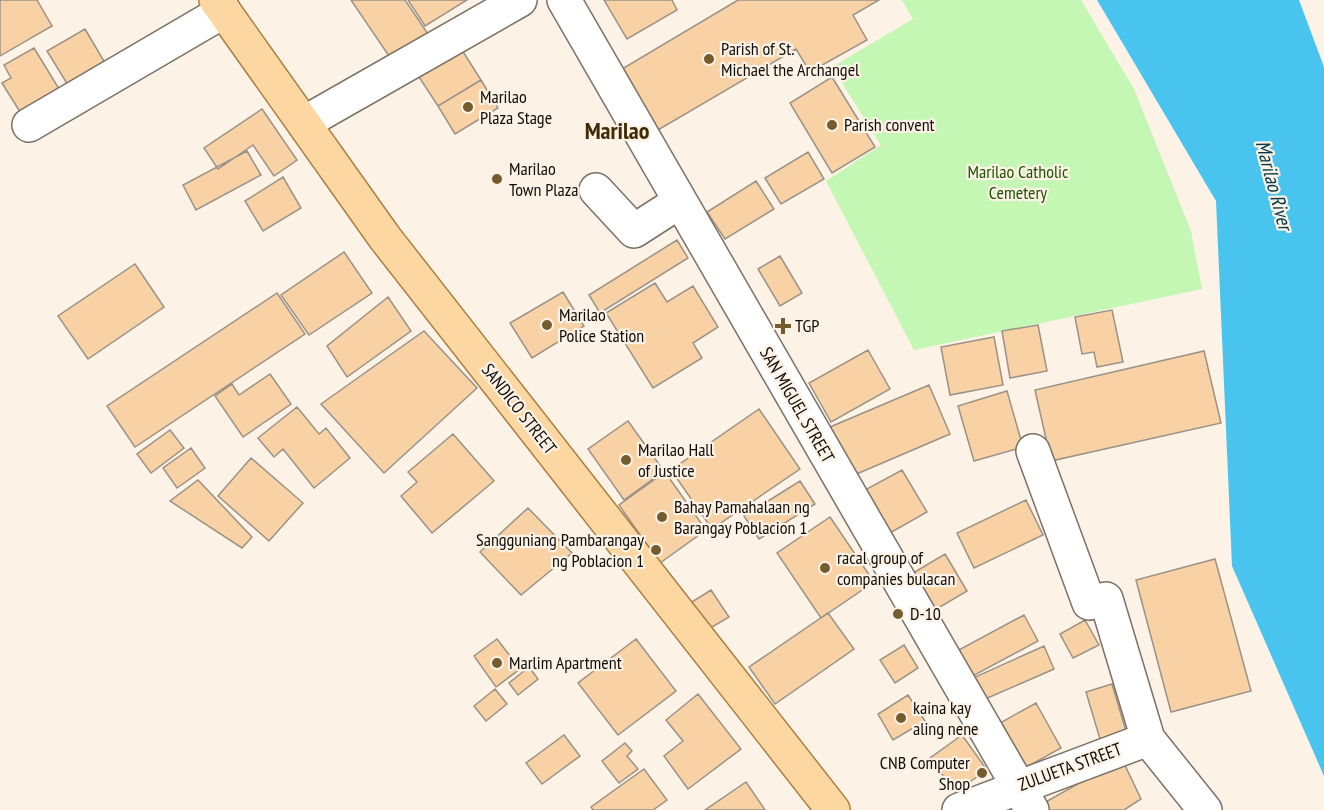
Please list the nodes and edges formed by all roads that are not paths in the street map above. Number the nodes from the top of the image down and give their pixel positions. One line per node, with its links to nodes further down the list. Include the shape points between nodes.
1 (520, 0): 4 (street)
2 (564, 0): 7 (street, SAN MIGUEL STREET)
3 (220, 5): 4 (main road, SANDICO STREET); 5 (street)
4 (304, 123): 11 (main road, SANDICO STREET, via 416,279)
5 (29, 125)
6 (596, 190): 7 (street, via 634,231)
7 (679, 202): 10 (street, SAN MIGUEL STREET)
8 (1033, 451): 9 (street, via 1089,603 1106,599)
9 (1148, 739): 10 (street, ZULUETA STREET); 13 (street)
10 (1025, 798): 12 (street, ZULUETA STREET)
11 (833, 810)
12 (959, 810)
13 (1205, 810)

